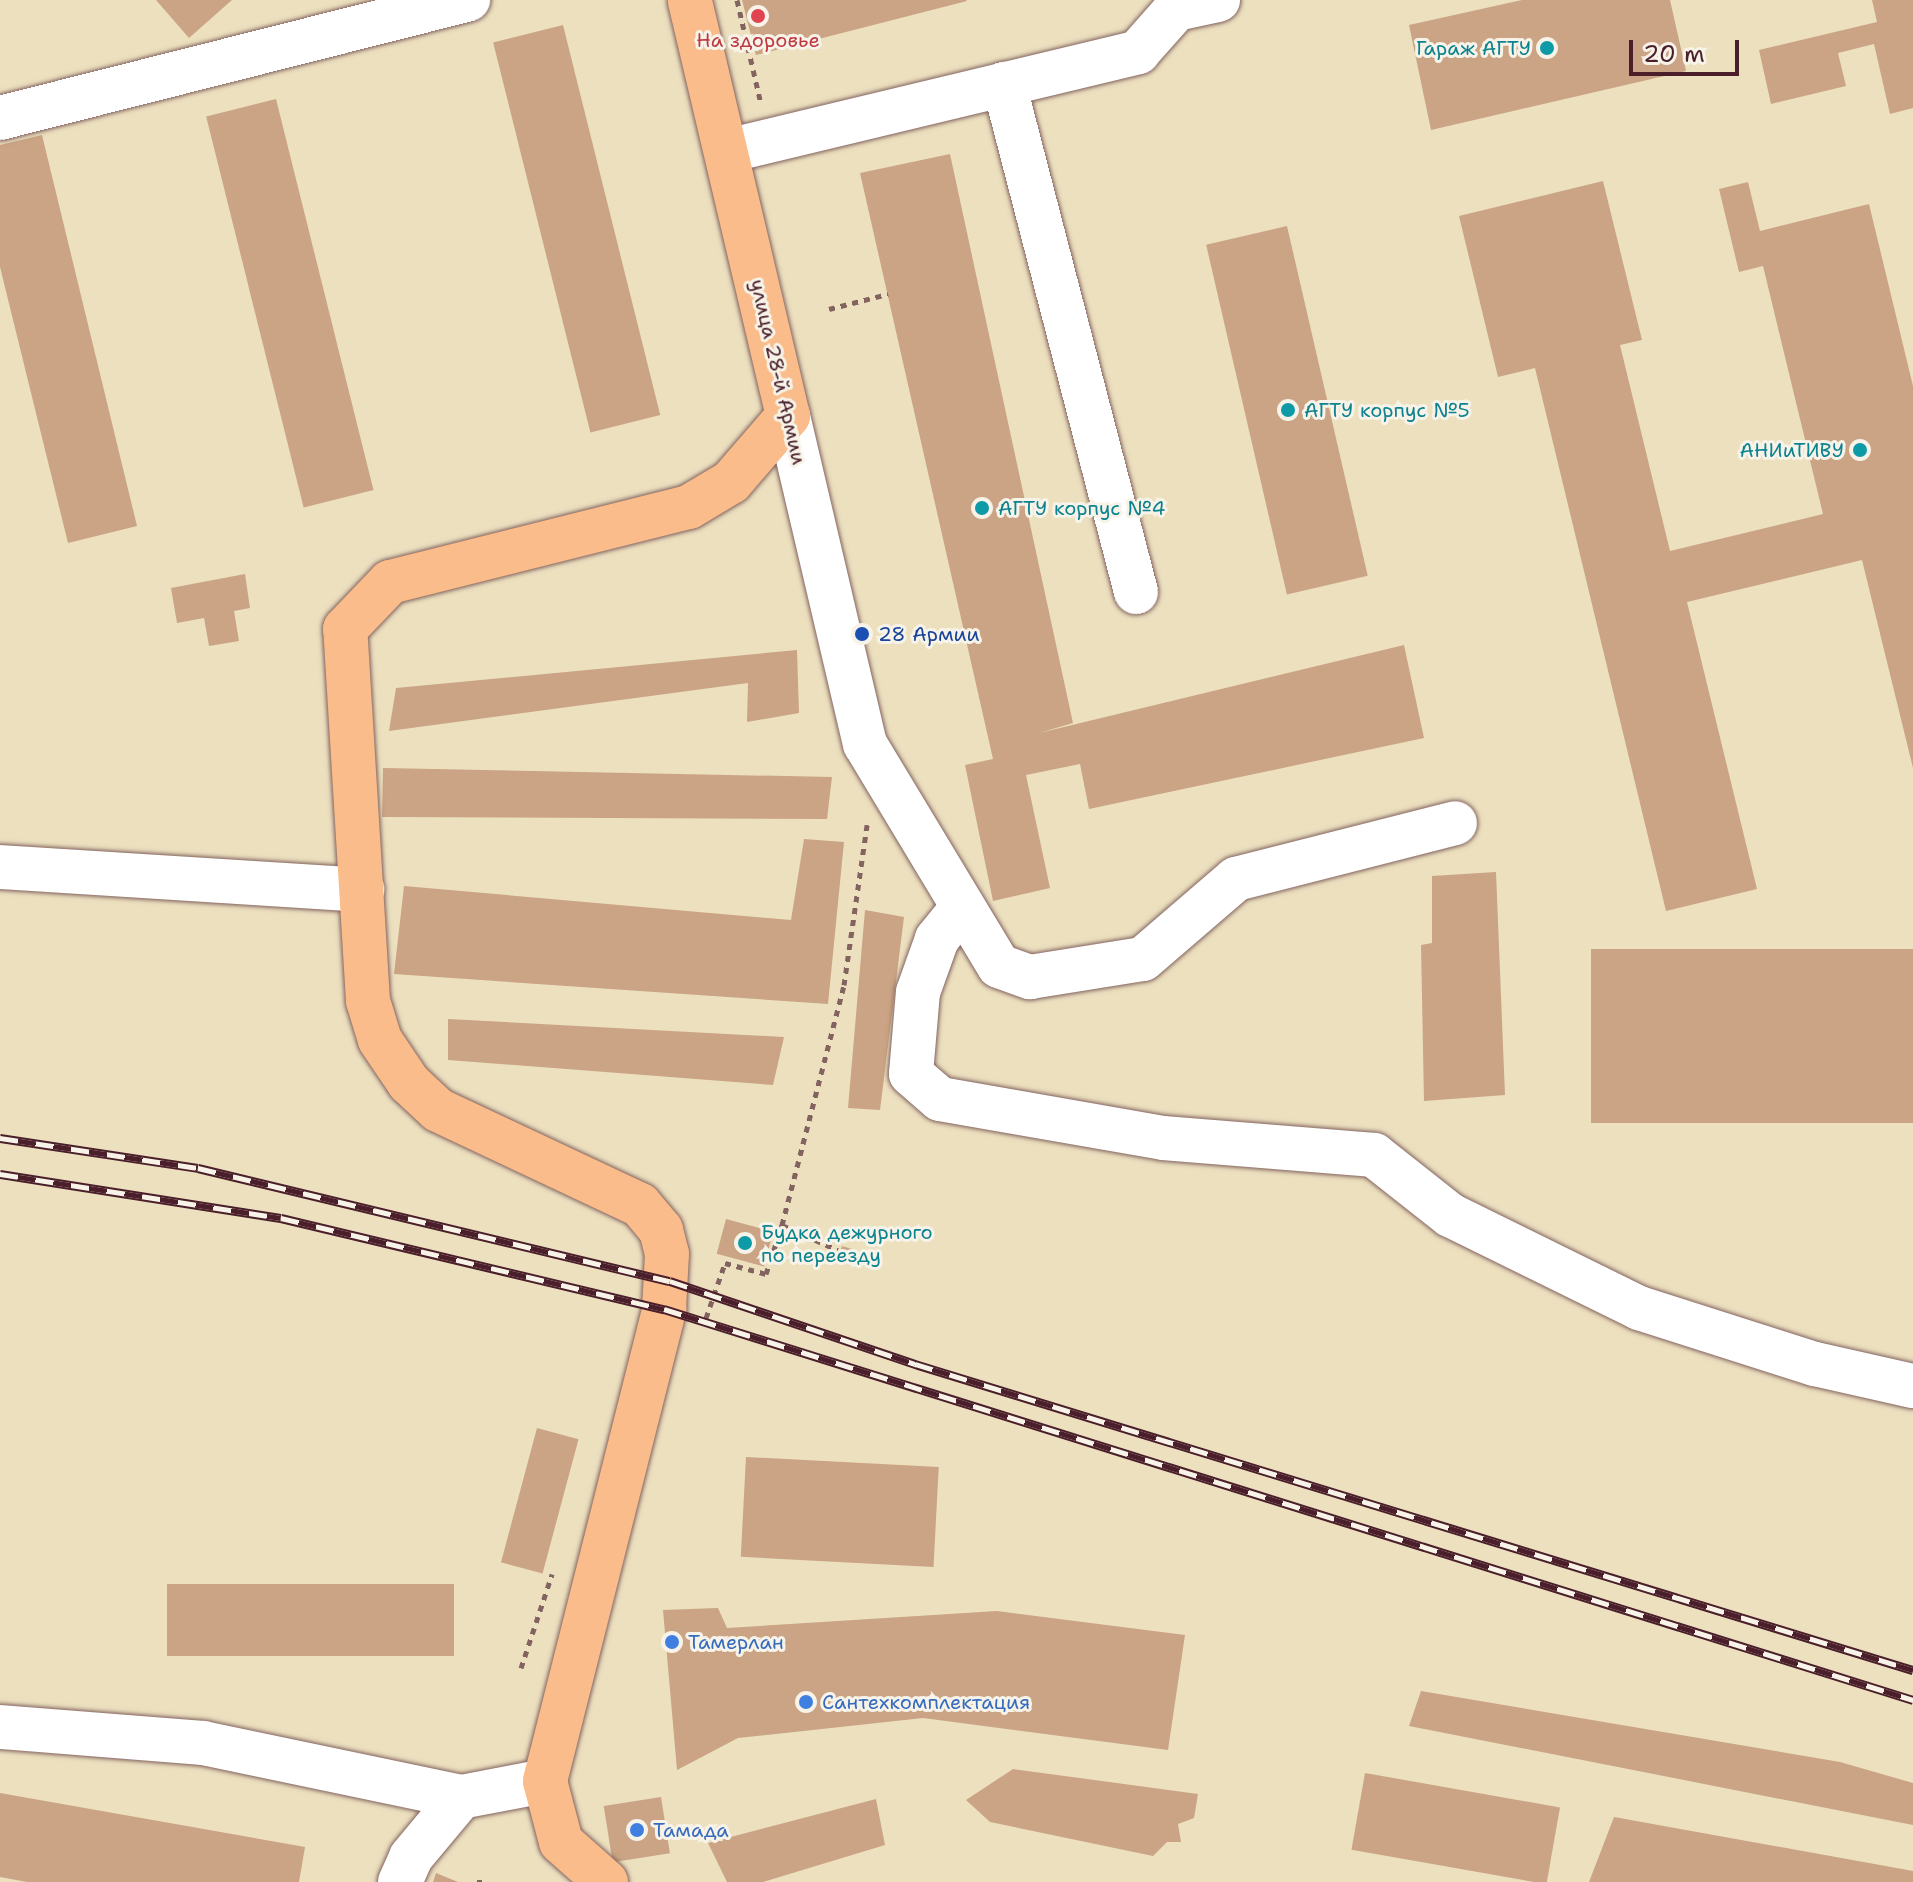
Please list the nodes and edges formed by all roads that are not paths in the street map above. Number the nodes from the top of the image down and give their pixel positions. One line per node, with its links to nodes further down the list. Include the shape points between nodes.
1 (690, 0): 6 (main road, улица 28-й Армии)
2 (447, 2): 5 (street)
3 (1189, 3): 4 (street, via 1138,52)
4 (1004, 84): 6 (street); 8 (street)
5 (0, 118)
6 (727, 151): 7 (main road, улица 28-й Армии)
7 (788, 416): 11 (main road, via 731,482 689,507 390,582 345,629); 12 (street, улица 28-й Армии, via 865,744)
8 (1136, 592)
9 (1455, 823): 12 (street, улица 28-й Армии, via 1236,879 1143,959 1030,977 999,966)
10 (0, 867): 11 (street)
11 (362, 890): 15 (main road, via 368,1001 380,1040 409,1083 438,1110 640,1205 661,1230 667,1254 664,1309)
12 (962, 908): 13 (street, via 937,939 918,992 911,1074 940,1099 1163,1138 1374,1155 1450,1215 1639,1308 1815,1364)
13 (1913, 1386)
14 (0, 1727): 16 (street, via 203,1743)
15 (545, 1781): 16 (street); 18 (main road, via 561,1842)
16 (461, 1797): 17 (street, via 411,1857)
17 (400, 1882)
18 (606, 1882)

